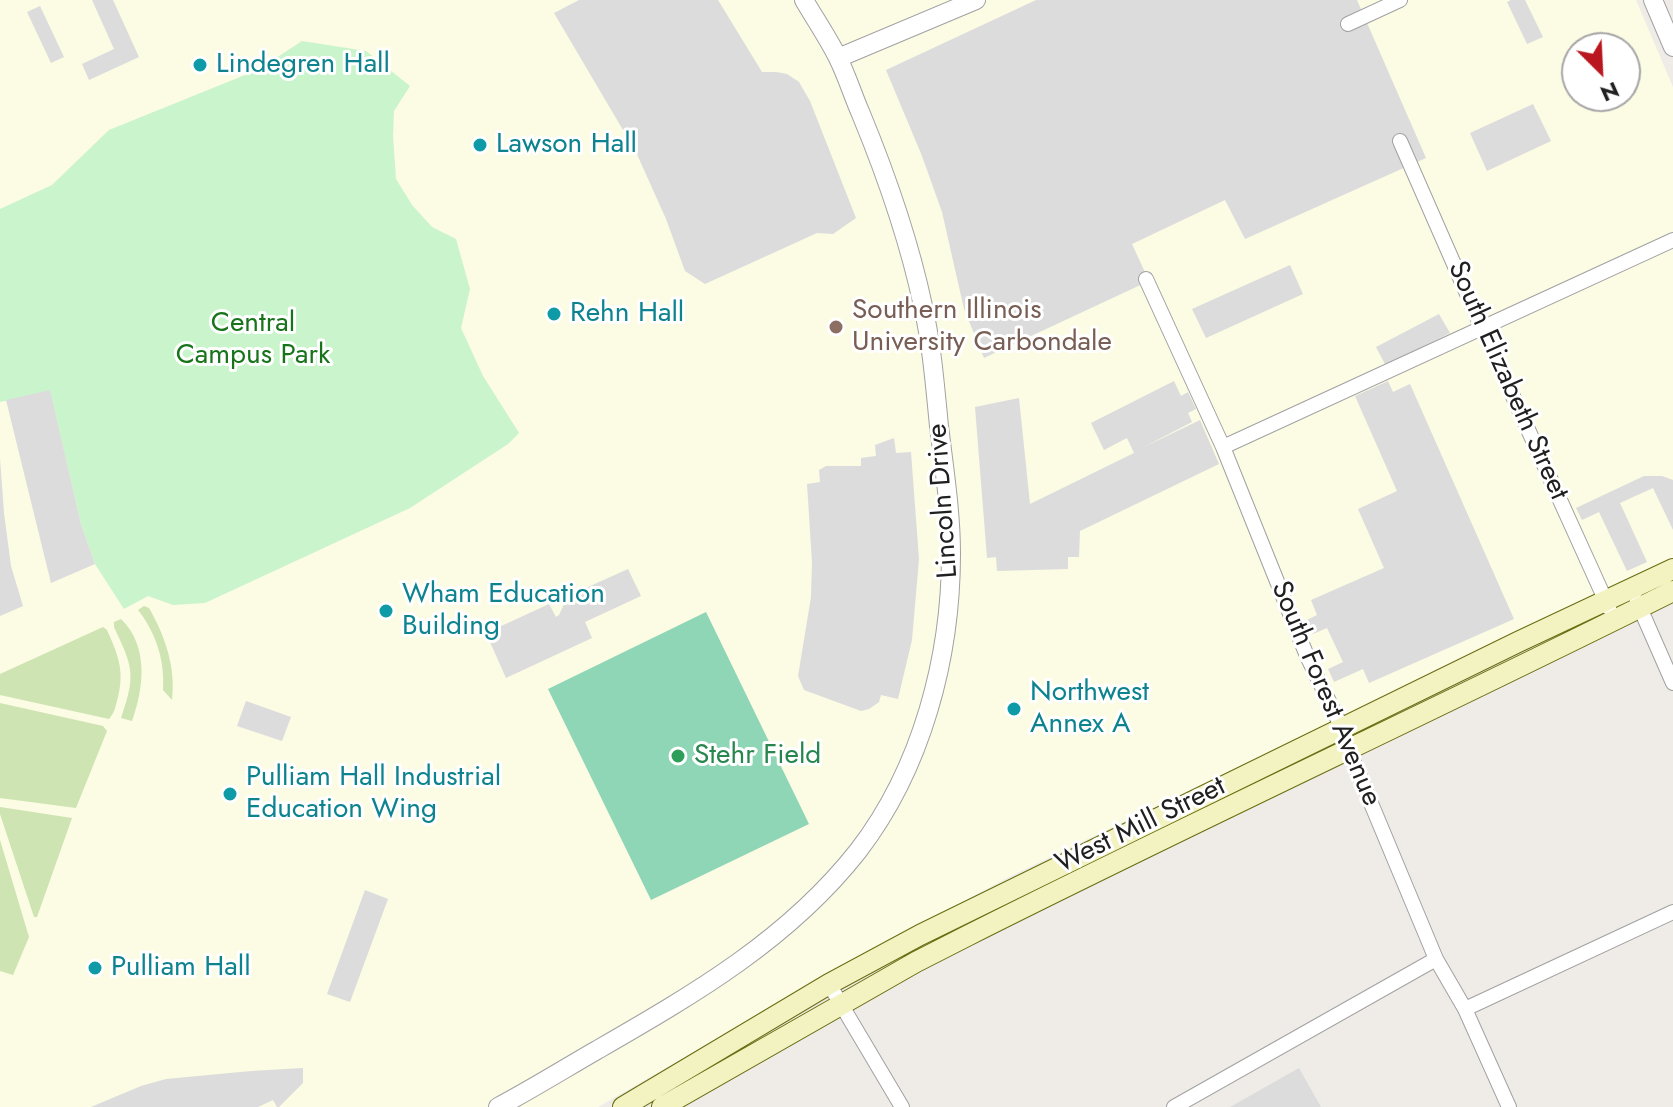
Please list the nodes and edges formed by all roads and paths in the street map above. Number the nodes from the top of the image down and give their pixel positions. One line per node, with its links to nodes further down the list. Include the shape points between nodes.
1 (804, 0): 7 (street, Lincoln Drive)
2 (976, 0): 7 (street)
3 (1400, 0): 5 (street)
4 (1653, 0): 6 (street)
5 (1348, 24)
6 (1673, 47)
7 (838, 58): 25 (street, Lincoln Drive, via 904,228 924,308 951,550 950,595 935,685 907,769 881,819 824,889 779,933 727,971)
8 (1400, 141): 11 (street, South Elizabeth Street)
9 (1673, 240): 11 (street)
10 (1146, 279): 12 (street, South Forest Avenue)
11 (1482, 328): 12 (street); 16 (street, South Elizabeth Street)
12 (1223, 447): 19 (street, South Forest Avenue)
13 (1673, 569): 15 (main road, West Mill Street)
14 (1673, 591): 15 (main road, West Mill Street)
15 (1636, 598): 16 (main road, West Mill Street); 17 (main road, West Mill Street); 18 (street)
16 (1606, 601): 17 (street, South Elizabeth Street); 19 (main road, West Mill Street)
17 (1616, 620): 19 (main road, West Mill Street)
18 (1673, 683)
19 (1345, 738): 21 (street, South Forest Avenue); 22 (main road, West Mill Street, via 933,928); 23 (main road, West Mill Street)
20 (1673, 912): 24 (street)
21 (1436, 959): 24 (street, South Forest Avenue); 29 (street)
22 (829, 984): 23 (street); 26 (main road, West Mill Street)
23 (842, 1004): 27 (main road, West Mill Street); 28 (street)
24 (1465, 1009): 30 (street, South Forest Avenue)
25 (506, 1105)
26 (623, 1107)
27 (662, 1107)
28 (902, 1107)
29 (1174, 1107)
30 (1509, 1107)

